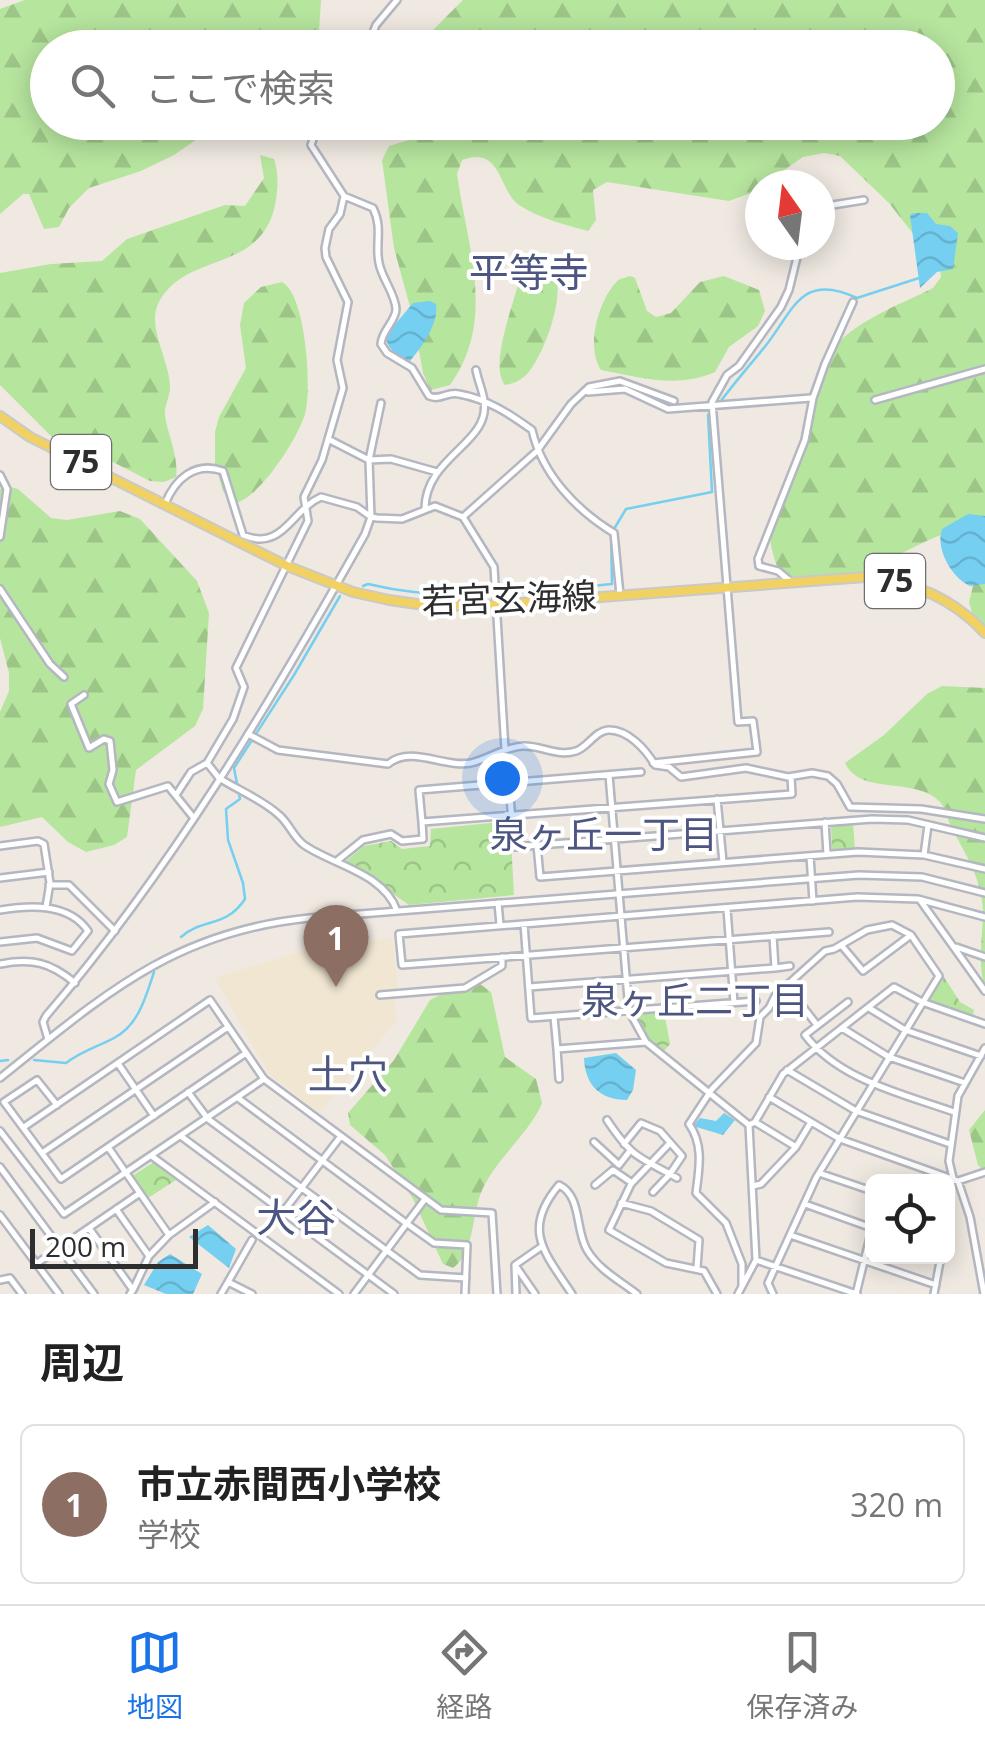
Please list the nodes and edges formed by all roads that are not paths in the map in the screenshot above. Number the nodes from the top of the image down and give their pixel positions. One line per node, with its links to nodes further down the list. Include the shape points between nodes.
1 (396, 0): 2 (street)
2 (374, 30)
3 (313, 140): 4 (street)
4 (344, 196): 15 (street, via 377,216 379,263 396,304 380,344 412,368 428,396 458,393); 19 (street, via 325,248 348,302 337,360 343,388)
5 (864, 200): 6 (street)
6 (835, 205)
7 (795, 260): 17 (street, via 781,307 727,375)
8 (854, 302): 12 (street)
9 (985, 369): 13 (street)
10 (476, 370): 15 (street)
11 (580, 394): 14 (street, via 620,382); 17 (street, via 615,388 668,409); 20 (street)
12 (812, 398): 17 (street); 31 (street, via 805,440 758,564)
13 (875, 400)
14 (674, 401)
15 (485, 402): 20 (street, via 532,430); 22 (street, via 478,432)
16 (381, 403): 21 (street)
17 (712, 407): 33 (street)
18 (0, 416): 24 (main road, 若宮玄海線 / 75)
19 (328, 439): 21 (street); 25 (street)
20 (536, 450): 28 (street); 35 (street, via 567,497 614,533)
21 (369, 460): 22 (street); 27 (street)
22 (437, 472): 26 (street)
23 (0, 475): 29 (street, via 7,488)
24 (165, 504): 25 (street, via 179,480 212,467 223,472 236,520 250,538 280,535); 30 (main road, 若宮玄海線 / 75)
25 (304, 505): 27 (street, via 321,497 357,506); 30 (street, via 308,521)
26 (426, 508): 27 (street, via 402,518); 28 (street, via 442,506)
27 (370, 517): 32 (street)
28 (463, 517): 36 (street, via 492,559)
29 (0, 537)
30 (287, 566): 32 (main road, 若宮玄海線 / 75); 42 (street, via 236,668 243,690)
31 (790, 581): 33 (main road, 若宮玄海線 / 75); 37 (main road, 若宮玄海線 / 75, via 898,582 947,602)
32 (336, 586): 36 (main road, 若宮玄海線 / 75, via 404,603); 40 (street)
33 (727, 586): 35 (main road, 若宮玄海線 / 75); 43 (street, via 738,722 753,721 757,752)
34 (0, 589): 38 (street)
35 (620, 595): 36 (main road, 若宮玄海線 / 75)
36 (496, 606): 41 (street)
37 (983, 629)
38 (64, 676)
39 (84, 694): 49 (street, via 71,704 89,748 110,741 109,784 117,802 164,786)
40 (248, 734): 41 (street, via 278,750 379,764 411,756 470,763); 47 (street)
41 (505, 750): 43 (street, via 569,753 612,730 643,746)
42 (207, 762): 47 (street); 49 (street)
43 (652, 763): 46 (street, via 680,776 746,768)
44 (641, 772): 45 (street)
45 (609, 775): 48 (street); 51 (street)
46 (791, 776): 50 (street, via 792,794); 54 (street, via 828,776 850,807)
47 (219, 778): 53 (street); 66 (street, via 278,814 304,845)
48 (509, 783): 52 (street); 55 (street, via 419,790)
49 (176, 795): 53 (street)
50 (717, 799): 51 (street); 58 (street)
51 (612, 808): 52 (street); 60 (street)
52 (512, 816): 55 (street); 62 (street, via 514,847)
53 (193, 817): 87 (street)
54 (985, 819)
55 (422, 822): 66 (street, via 423,839 402,841 392,834 363,840)
56 (826, 822): 57 (street, via 891,818); 58 (street); 63 (street)
57 (928, 824): 59 (street); 64 (street)
58 (720, 831): 60 (street); 67 (street)
59 (985, 838)
60 (614, 839): 62 (street); 69 (street)
61 (0, 846): 70 (street, via 38,840)
62 (537, 846): 69 (street, via 540,877)
63 (827, 854): 64 (street); 65 (street)
64 (924, 855): 68 (street)
65 (810, 856): 67 (street); 72 (street)
66 (338, 860): 82 (street, via 388,894)
67 (722, 862): 69 (street)
68 (985, 869)
69 (617, 871): 75 (street)
70 (49, 872): 71 (street); 73 (street)
71 (0, 878)
72 (811, 878): 74 (street, via 900,875); 75 (street); 76 (street)
73 (50, 885): 79 (street); 87 (street, via 69,885)
74 (985, 893)
75 (619, 894): 78 (street); 83 (street)
76 (813, 900): 77 (street); 80 (street)
77 (919, 900): 84 (street); 94 (street)
78 (498, 903): 82 (street); 86 (street)
79 (46, 907): 81 (street); 92 (street, via 86,926 75,949 37,938)
80 (727, 909): 83 (street); 91 (street)
81 (0, 910)
82 (398, 911): 121 (street, via 276,922 188,946 127,979)
83 (620, 916): 85 (street); 95 (street)
84 (985, 917)
85 (524, 924): 86 (street); 96 (street)
86 (500, 926): 97 (street, via 399,934 402,965)
87 (115, 931): 104 (street)
88 (829, 932): 89 (street)
89 (772, 936): 91 (street); 101 (street)
90 (911, 936): 93 (street, via 892,925); 93 (street, via 862,971); 111 (street, via 939,976)
91 (728, 939): 95 (street); 102 (street)
92 (0, 942)
93 (842, 945): 105 (street)
94 (953, 946): 98 (street); 107 (street)
95 (623, 948): 96 (street); 103 (street)
96 (526, 956): 97 (street); 106 (street)
97 (502, 958): 108 (street, via 502,966 464,988)
98 (985, 958)
99 (0, 964): 104 (street, via 41,961)
100 (790, 966): 101 (street)
101 (775, 968): 102 (street)
102 (731, 971): 103 (street); 112 (street)
103 (626, 980): 106 (street); 114 (street)
104 (75, 983): 121 (street, via 43,1022)
105 (786, 985): 117 (street); 138 (street, via 760,1016 756,1043)
106 (529, 987): 115 (street, via 531,1018)
107 (985, 991)
108 (380, 996)
109 (756, 1001): 112 (street)
110 (848, 1002): 117 (street)
111 (922, 1002): 113 (street, via 894,987); 116 (street); 120 (street)
112 (734, 1003): 114 (street)
113 (869, 1008): 119 (street); 120 (street)
114 (629, 1012): 115 (street); 122 (street)
115 (554, 1018): 124 (street)
116 (985, 1024)
117 (817, 1025): 125 (street, via 805,1035)
118 (228, 1026): 126 (street); 129 (street, via 210,1000); 136 (street)
119 (842, 1028): 125 (street); 128 (street)
120 (905, 1030): 127 (street); 128 (street)
121 (48, 1040): 131 (street)
122 (646, 1042): 124 (street); 138 (street)
123 (985, 1048): 127 (street)
124 (557, 1049): 132 (street)
125 (816, 1049): 130 (street); 135 (street)
126 (246, 1053): 133 (street); 137 (street)
127 (981, 1056): 134 (street)
128 (889, 1057): 134 (street); 135 (street)
129 (118, 1064): 136 (street); 141 (street)
130 (787, 1070): 139 (street); 142 (street)
131 (0, 1078)
132 (560, 1079)
133 (264, 1080): 140 (street); 151 (street)
134 (965, 1083): 143 (street)
135 (872, 1084): 142 (street); 143 (street)
136 (136, 1090): 144 (street); 163 (street)
137 (188, 1092): 144 (street); 145 (street)
138 (710, 1094): 148 (street); 214 (street, via 689,1124 698,1136 701,1164 696,1193 726,1222 742,1264)
139 (769, 1097): 147 (street); 148 (street)
140 (238, 1098): 145 (street); 165 (street)
141 (57, 1105): 149 (street); 149 (street, via 38,1080 4,1102)
142 (856, 1111): 153 (street); 158 (street)
143 (954, 1112): 158 (street)
144 (154, 1116): 160 (street)
145 (208, 1119): 152 (street); 179 (street)
146 (608, 1120): 157 (street)
147 (810, 1122): 153 (street); 161 (street)
148 (752, 1124): 161 (street); 178 (street)
149 (24, 1127): 163 (street)
150 (0, 1132): 154 (street)
151 (340, 1136): 165 (street); 183 (street)
152 (182, 1137): 164 (street); 188 (street)
153 (840, 1139): 169 (street); 172 (street)
154 (7, 1141): 159 (street); 170 (street, via 64,1214)
155 (594, 1142): 162 (street, via 620,1165)
156 (670, 1142): 157 (street, via 641,1122); 166 (street); 171 (street, via 682,1156)
157 (624, 1144): 162 (street)
158 (950, 1144): 173 (street)
159 (0, 1147)
160 (108, 1147): 163 (street, via 61,1179); 170 (street)
161 (796, 1147): 178 (street)
162 (630, 1152): 166 (street)
163 (42, 1153)
164 (152, 1156): 170 (street); 184 (street)
165 (322, 1160): 179 (street); 190 (street)
166 (650, 1164): 171 (street); 176 (street)
167 (0, 1168): 197 (street)
168 (985, 1172): 175 (street)
169 (819, 1173): 180 (street); 186 (street)
170 (127, 1174): 182 (street)
171 (670, 1174): 174 (street); 181 (street)
172 (938, 1174)
173 (954, 1174)
174 (677, 1178)
175 (955, 1180): 235 (street, via 970,1216)
176 (632, 1183): 177 (street, via 613,1170); 185 (street)
177 (594, 1185)
178 (753, 1186): 201 (street)
179 (302, 1187): 188 (street); 198 (street)
180 (865, 1189)
181 (653, 1192)
182 (140, 1193): 187 (street); 193 (street)
183 (425, 1199): 190 (street); 226 (street, via 441,1210 492,1213)
184 (214, 1202): 193 (street); 212 (street)
185 (621, 1203): 207 (street, via 651,1210 699,1240); 207 (street, via 609,1230 666,1263)
186 (804, 1203): 191 (street); 194 (street)
187 (116, 1210): 192 (street); 199 (street)
188 (283, 1212): 208 (street)
189 (0, 1215): 203 (street)
190 (406, 1223): 198 (street); 209 (street, via 434,1243 466,1245)
191 (865, 1225)
192 (88, 1228): 197 (street); 215 (street)
193 (169, 1235): 199 (street)
194 (790, 1235): 202 (street); 206 (street)
195 (252, 1240): 211 (street)
196 (541, 1247): 205 (street); 229 (street); 230 (street, via 538,1223 558,1185 572,1195 588,1252)
197 (60, 1248): 203 (street); 218 (street)
198 (386, 1250): 208 (street); 209 (street, via 420,1276)
199 (148, 1256): 215 (street)
200 (865, 1256): 202 (street)
201 (756, 1260): 206 (street); 214 (street)
202 (864, 1260): 213 (street); 233 (street)
203 (36, 1264): 217 (street)
204 (939, 1264): 213 (street)
205 (514, 1266): 227 (street); 228 (street)
206 (776, 1266): 232 (street, via 768,1283); 233 (street)
207 (696, 1268): 231 (street)
208 (368, 1275): 223 (street); 224 (street)
209 (466, 1278): 225 (street)
210 (0, 1280): 216 (street, via 10,1278)
211 (228, 1282): 219 (street); 220 (street)
212 (324, 1283): 221 (street); 222 (street)
213 (936, 1285): 234 (street)
214 (740, 1291)
215 (131, 1292)
216 (22, 1294)
217 (59, 1294)
218 (94, 1294)
219 (221, 1294)
220 (252, 1294)
221 (321, 1294)
222 (339, 1294)
223 (354, 1294)
224 (394, 1294)
225 (465, 1294)
226 (497, 1294)
227 (516, 1294)
228 (535, 1294)
229 (572, 1294)
230 (637, 1294)
231 (718, 1294)
232 (773, 1294)
233 (856, 1294)
234 (934, 1294)
235 (984, 1294)

